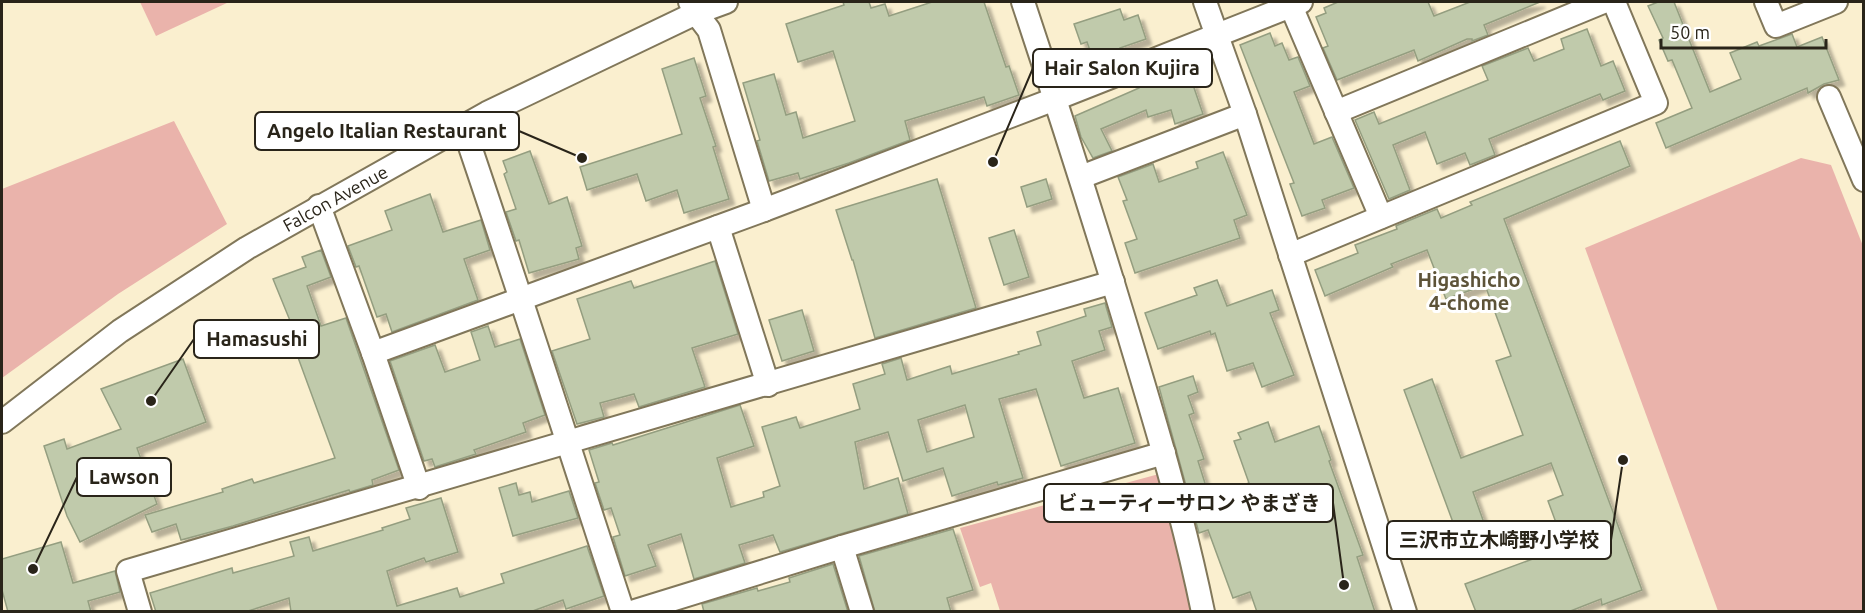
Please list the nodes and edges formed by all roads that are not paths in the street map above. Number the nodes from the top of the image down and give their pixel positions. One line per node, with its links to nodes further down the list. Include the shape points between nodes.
1 (726, 2): 9 (street, Falcon Avenue)
2 (1023, 2): 12 (street)
3 (1205, 2): 10 (street)
4 (1603, 2): 13 (street)
5 (1614, 2): 20 (street, via 1656,103)
6 (1766, 2): 7 (street, via 1776,26)
7 (1836, 2)
8 (1296, 4): 10 (street); 13 (street)
9 (693, 8): 15 (street, Falcon Avenue); 19 (street, via 709,30)
10 (1216, 34): 12 (street); 14 (street)
11 (1829, 97): 17 (street)
12 (1055, 99): 16 (street); 19 (street)
13 (1336, 112): 20 (street)
14 (1245, 114): 16 (street); 22 (street)
15 (463, 126): 18 (street, Falcon Avenue); 24 (street)
16 (1081, 177): 23 (street)
17 (1863, 180)
18 (319, 206): 25 (street); 27 (street, Falcon Avenue, via 247,248 120,332)
19 (764, 210): 21 (street)
20 (1381, 217): 22 (street)
21 (718, 227): 24 (street); 26 (street)
22 (1290, 255): 37 (street)
23 (1113, 282): 26 (street); 29 (street)
24 (522, 298): 25 (street); 28 (street)
25 (373, 353): 30 (street)
26 (768, 385): 28 (street)
27 (2, 422)
28 (567, 441): 30 (street); 33 (street)
29 (1164, 453): 31 (street); 36 (street)
30 (419, 488): 32 (street, via 128,571)
31 (842, 547): 34 (street); 35 (street)
32 (140, 612)
33 (623, 612)
34 (632, 612)
35 (862, 612)
36 (1203, 612)
37 (1405, 612)

